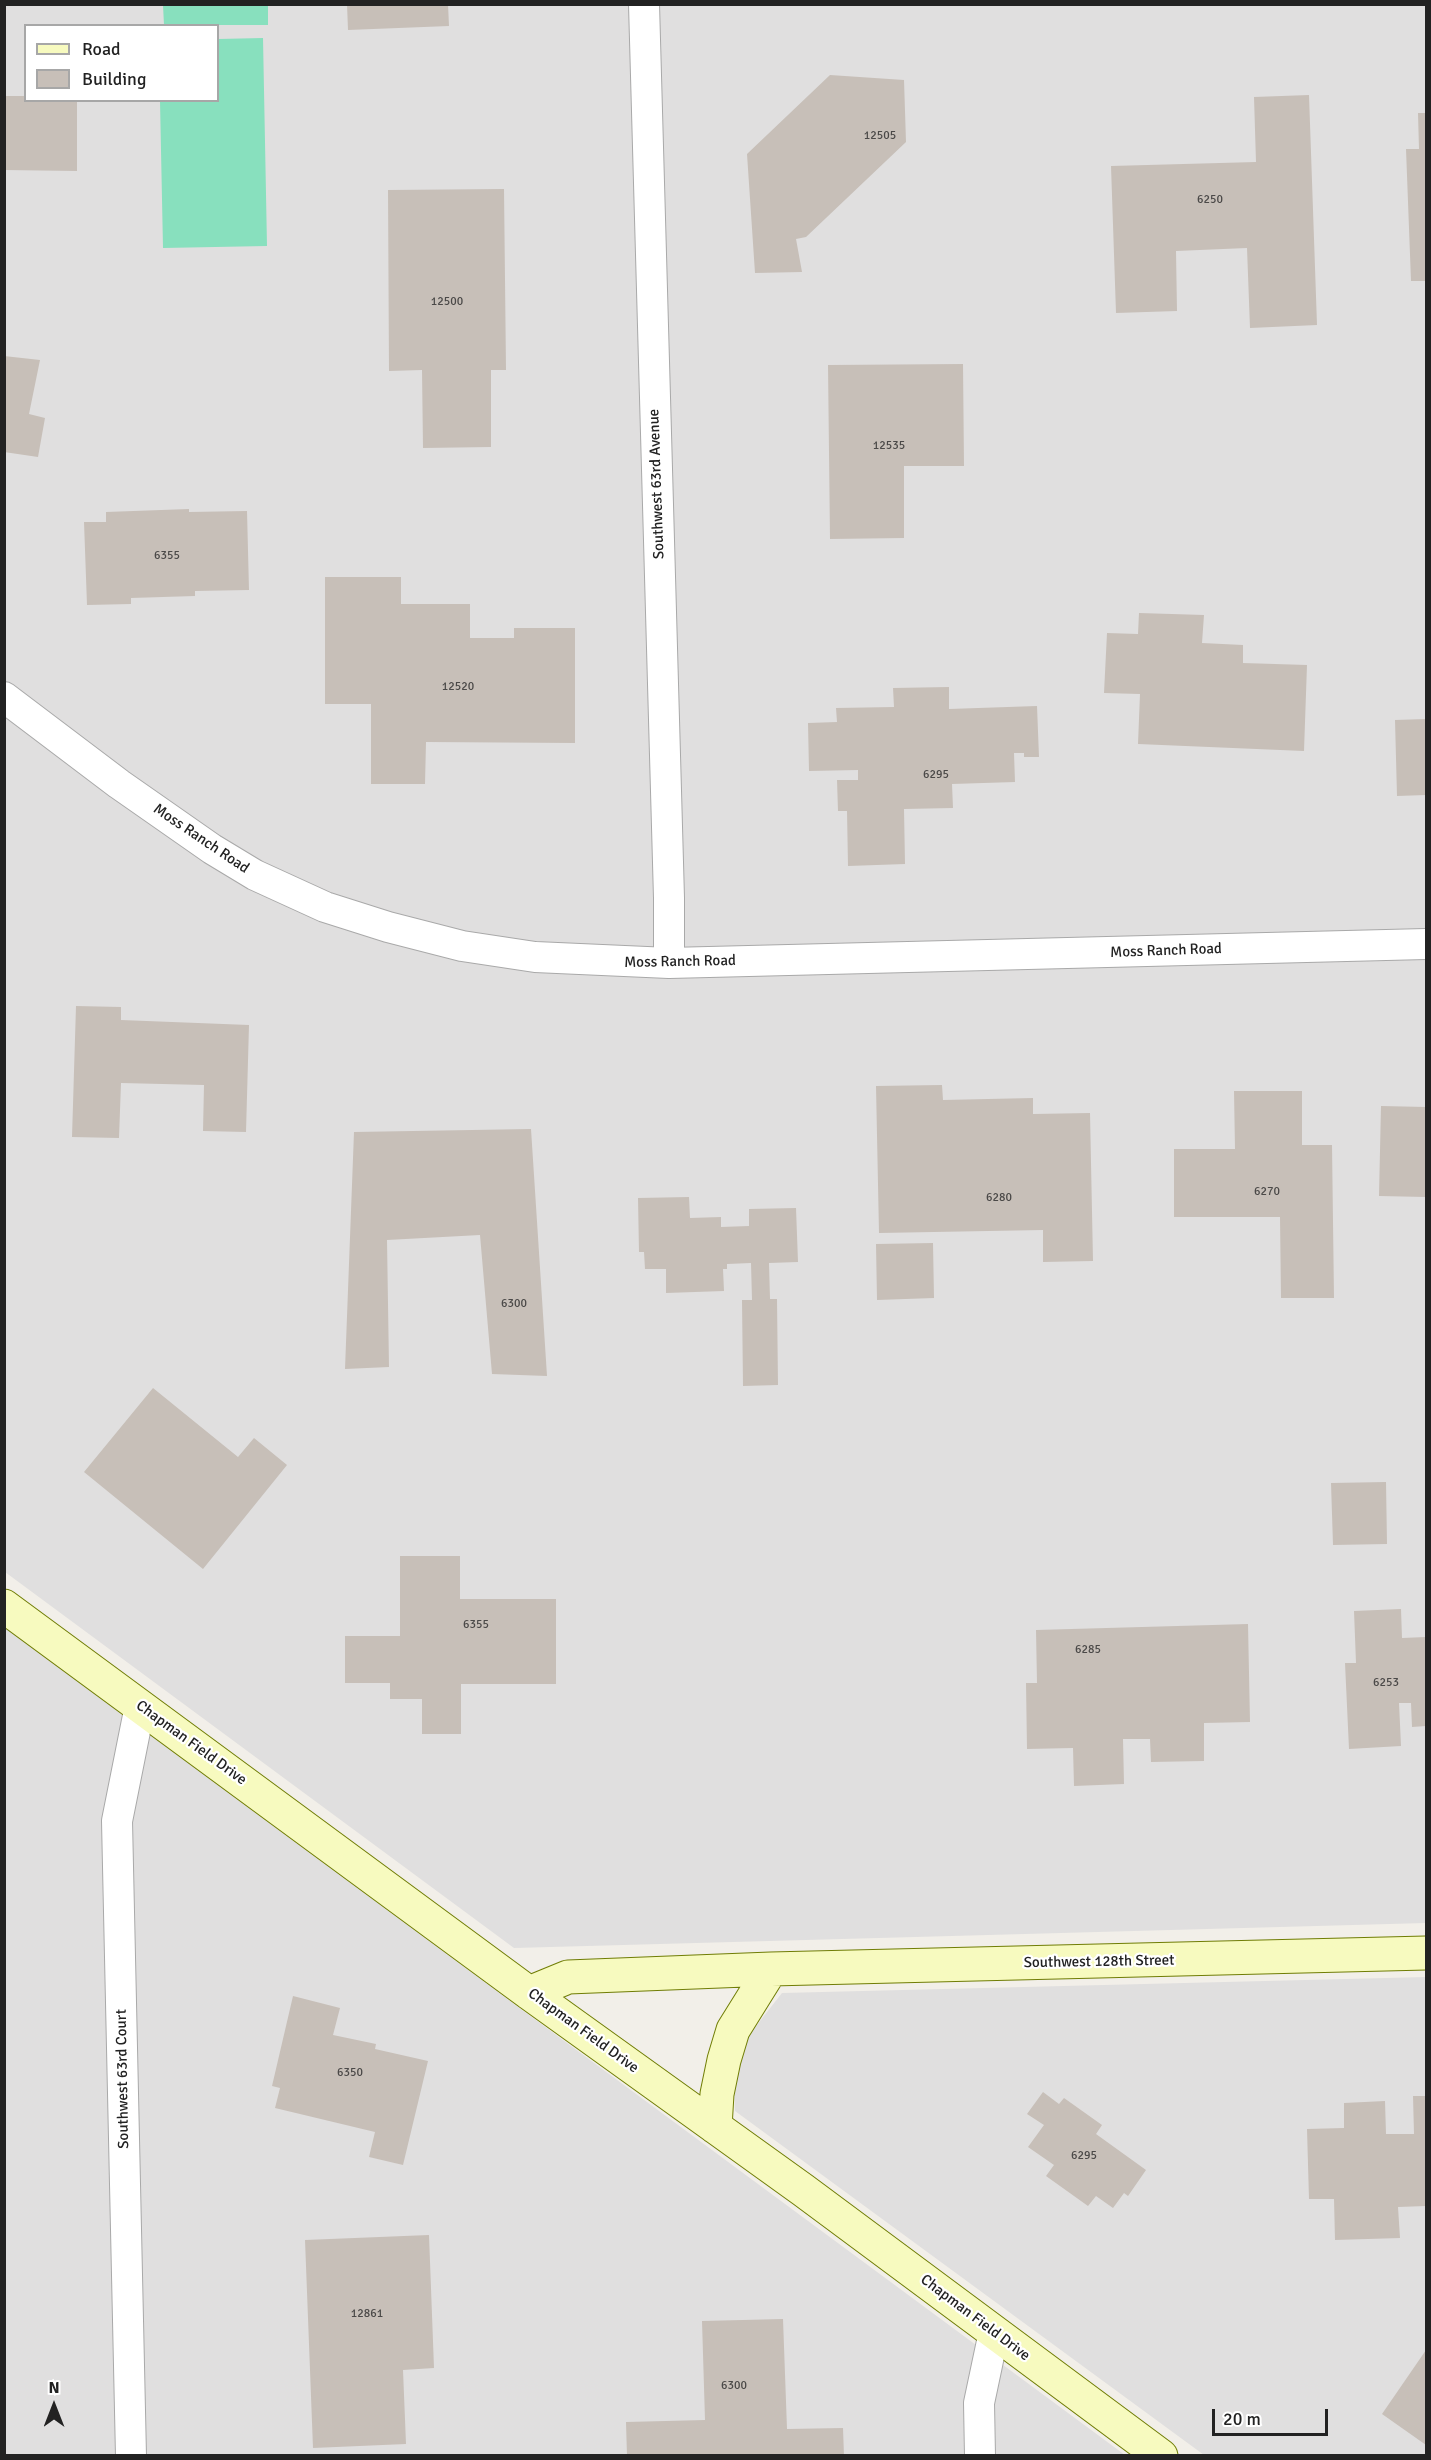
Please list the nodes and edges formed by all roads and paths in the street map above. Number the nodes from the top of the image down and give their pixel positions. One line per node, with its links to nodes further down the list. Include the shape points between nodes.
1 (644, 4): 4 (street, Southwest 63rd Avenue)
2 (4, 698): 4 (street, Moss Ranch Road, via 212,849 255,875 325,907 462,946 535,957)
3 (1426, 944): 4 (street, Moss Ranch Road)
4 (669, 963)
5 (4, 1606): 6 (street, Chapman Field Drive)
6 (140, 1706): 9 (street, Chapman Field Drive); 12 (street, Southwest 63rd Court, via 117,1821)
7 (1426, 1953): 8 (street, Southwest 128th Street)
8 (771, 1969): 9 (street, Southwest 128th Street, via 568,1977); 10 (street, via 733,2030 717,2094)
9 (529, 1993): 10 (street, Chapman Field Drive)
10 (715, 2127): 11 (street, Chapman Field Drive)
11 (994, 2332): 13 (street, via 979,2403); 14 (street, Chapman Field Drive)
12 (131, 2456)
13 (980, 2456)
14 (1161, 2456)

